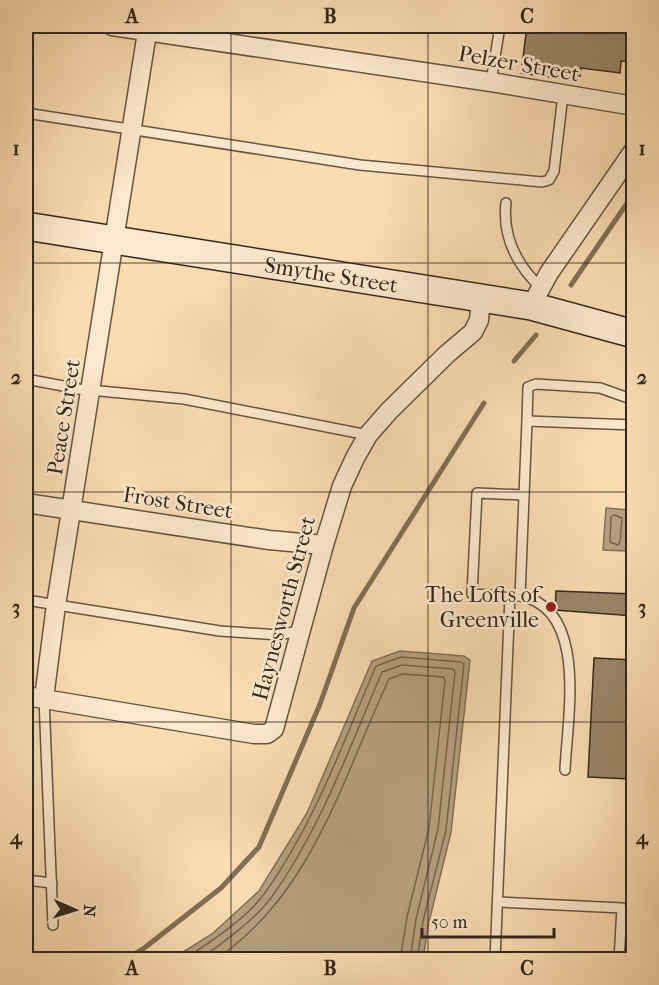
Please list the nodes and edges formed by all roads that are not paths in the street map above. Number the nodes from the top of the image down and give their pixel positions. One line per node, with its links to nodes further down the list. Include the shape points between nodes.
1 (112, 26): 3 (street, Pelzer Street)
2 (500, 26): 4 (lane)
3 (147, 28): 4 (street, Pelzer Street); 8 (street, Peace Street)
4 (491, 82): 5 (street, Pelzer Street)
5 (563, 95): 6 (street, Pelzer Street); 8 (lane, via 554,171 549,180 542,182 360,165)
6 (633, 106)
7 (26, 113): 8 (lane)
8 (131, 128): 12 (street, Peace Street)
9 (633, 150): 13 (street)
10 (506, 204): 13 (lane, via 504,220 514,256)
11 (26, 226): 12 (street, Smythe Street)
12 (114, 239): 14 (street, Smythe Street); 17 (street, Peace Street)
13 (536, 297): 14 (street, Smythe Street); 15 (street, Smythe Street)
14 (481, 299): 21 (street, Haynesworth Street, via 479,320 473,332)
15 (633, 334)
16 (26, 379): 17 (lane)
17 (91, 390): 21 (lane, via 184,399); 24 (street, Peace Street)
18 (633, 400): 19 (lane, via 600,388 536,384 528,387)
19 (527, 421): 20 (lane); 22 (lane)
20 (633, 425)
21 (368, 435): 25 (street, Haynesworth Street, via 342,486)
22 (524, 495): 26 (lane); 26 (lane, via 477,493 472,594)
23 (26, 503): 24 (street, Frost Street)
24 (72, 511): 25 (street, Frost Street); 28 (street, Peace Street)
25 (324, 545): 29 (street, Haynesworth Street)
26 (515, 596): 32 (lane, via 536,599 549,610 567,644 570,663); 35 (lane)
27 (26, 600): 28 (lane)
28 (56, 605): 29 (lane, via 220,631); 31 (street, Peace Street)
29 (300, 631): 31 (street, Haynesworth Street, via 277,722 267,734)
30 (26, 696): 31 (street, Haynesworth Street)
31 (44, 698): 34 (lane, Peace Street)
32 (565, 770)
33 (26, 880): 34 (lane)
34 (52, 883): 36 (lane, Peace Street)
35 (498, 902): 37 (lane); 38 (lane, via 622,908)
36 (53, 925)
37 (495, 960)
38 (620, 960)

